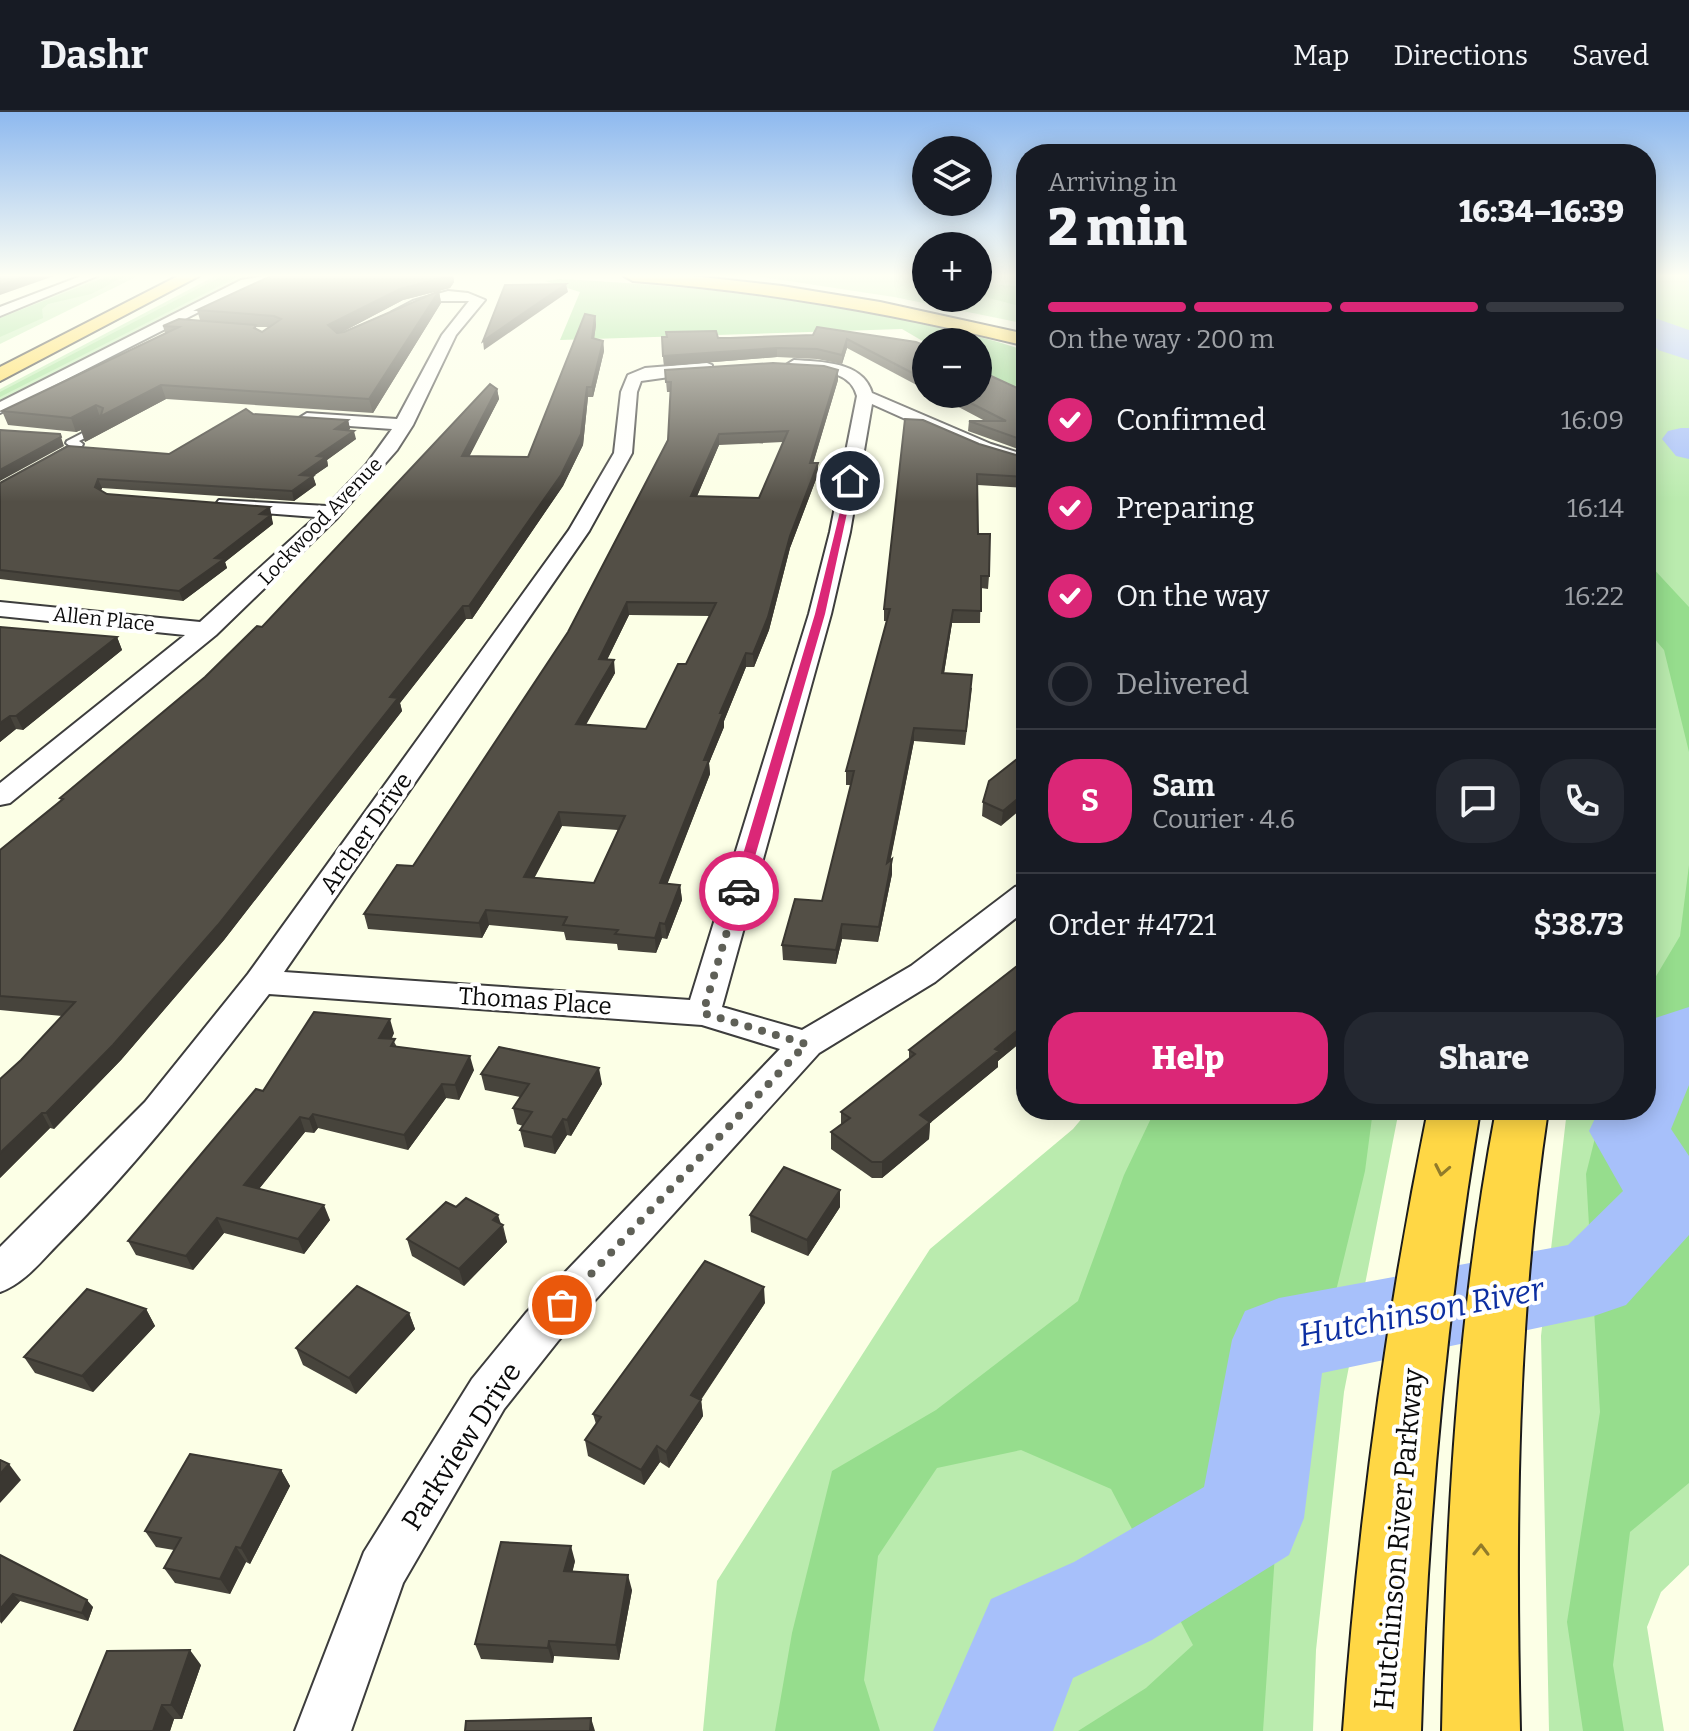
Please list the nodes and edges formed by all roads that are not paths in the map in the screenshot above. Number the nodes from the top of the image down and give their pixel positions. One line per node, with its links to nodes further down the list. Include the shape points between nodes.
1 (45, 352): 6 (highway)
2 (109, 352): 8 (street)
3 (443, 352): 11 (street, Lockwood Avenue)
4 (774, 365): 7 (street, via 838,370 861,383)
5 (729, 367): 22 (street, Archer Drive, via 634,378 623,453 579,531)
6 (0, 375)
7 (865, 396): 14 (street); 23 (street, via 820,614)
8 (0, 408)
9 (285, 417): 11 (street)
10 (102, 425): 13 (lane)
11 (404, 425): 17 (street, Lockwood Avenue, via 375,467)
12 (63, 437): 13 (lane)
13 (78, 438): 15 (lane, via 70,443 79,444)
14 (1016, 458)
15 (45, 464)
16 (205, 502): 17 (street)
17 (331, 512): 19 (street, Lockwood Avenue)
18 (0, 609): 19 (street, Allen Place)
19 (208, 630): 20 (street, Lockwood Avenue)
20 (0, 797)
21 (1016, 902): 24 (street, Parkview Drive, via 923,974)
22 (260, 982): 23 (street, Thomas Place); 27 (street, Archer Drive, via 158,1112)
23 (703, 1013): 24 (street, Thomas Place)
24 (806, 1044): 28 (street, Parkview Drive, via 542,1327 488,1394 382,1570)
25 (1452, 1120): 29 (highway, Hutchinson River Parkway, one-way to 29, via 1411,1372 1390,1574)
26 (1520, 1120): 30 (highway, one-way to 26, via 1489,1351)
27 (0, 1274)
28 (323, 1731)
29 (1382, 1731)
30 (1481, 1731)

